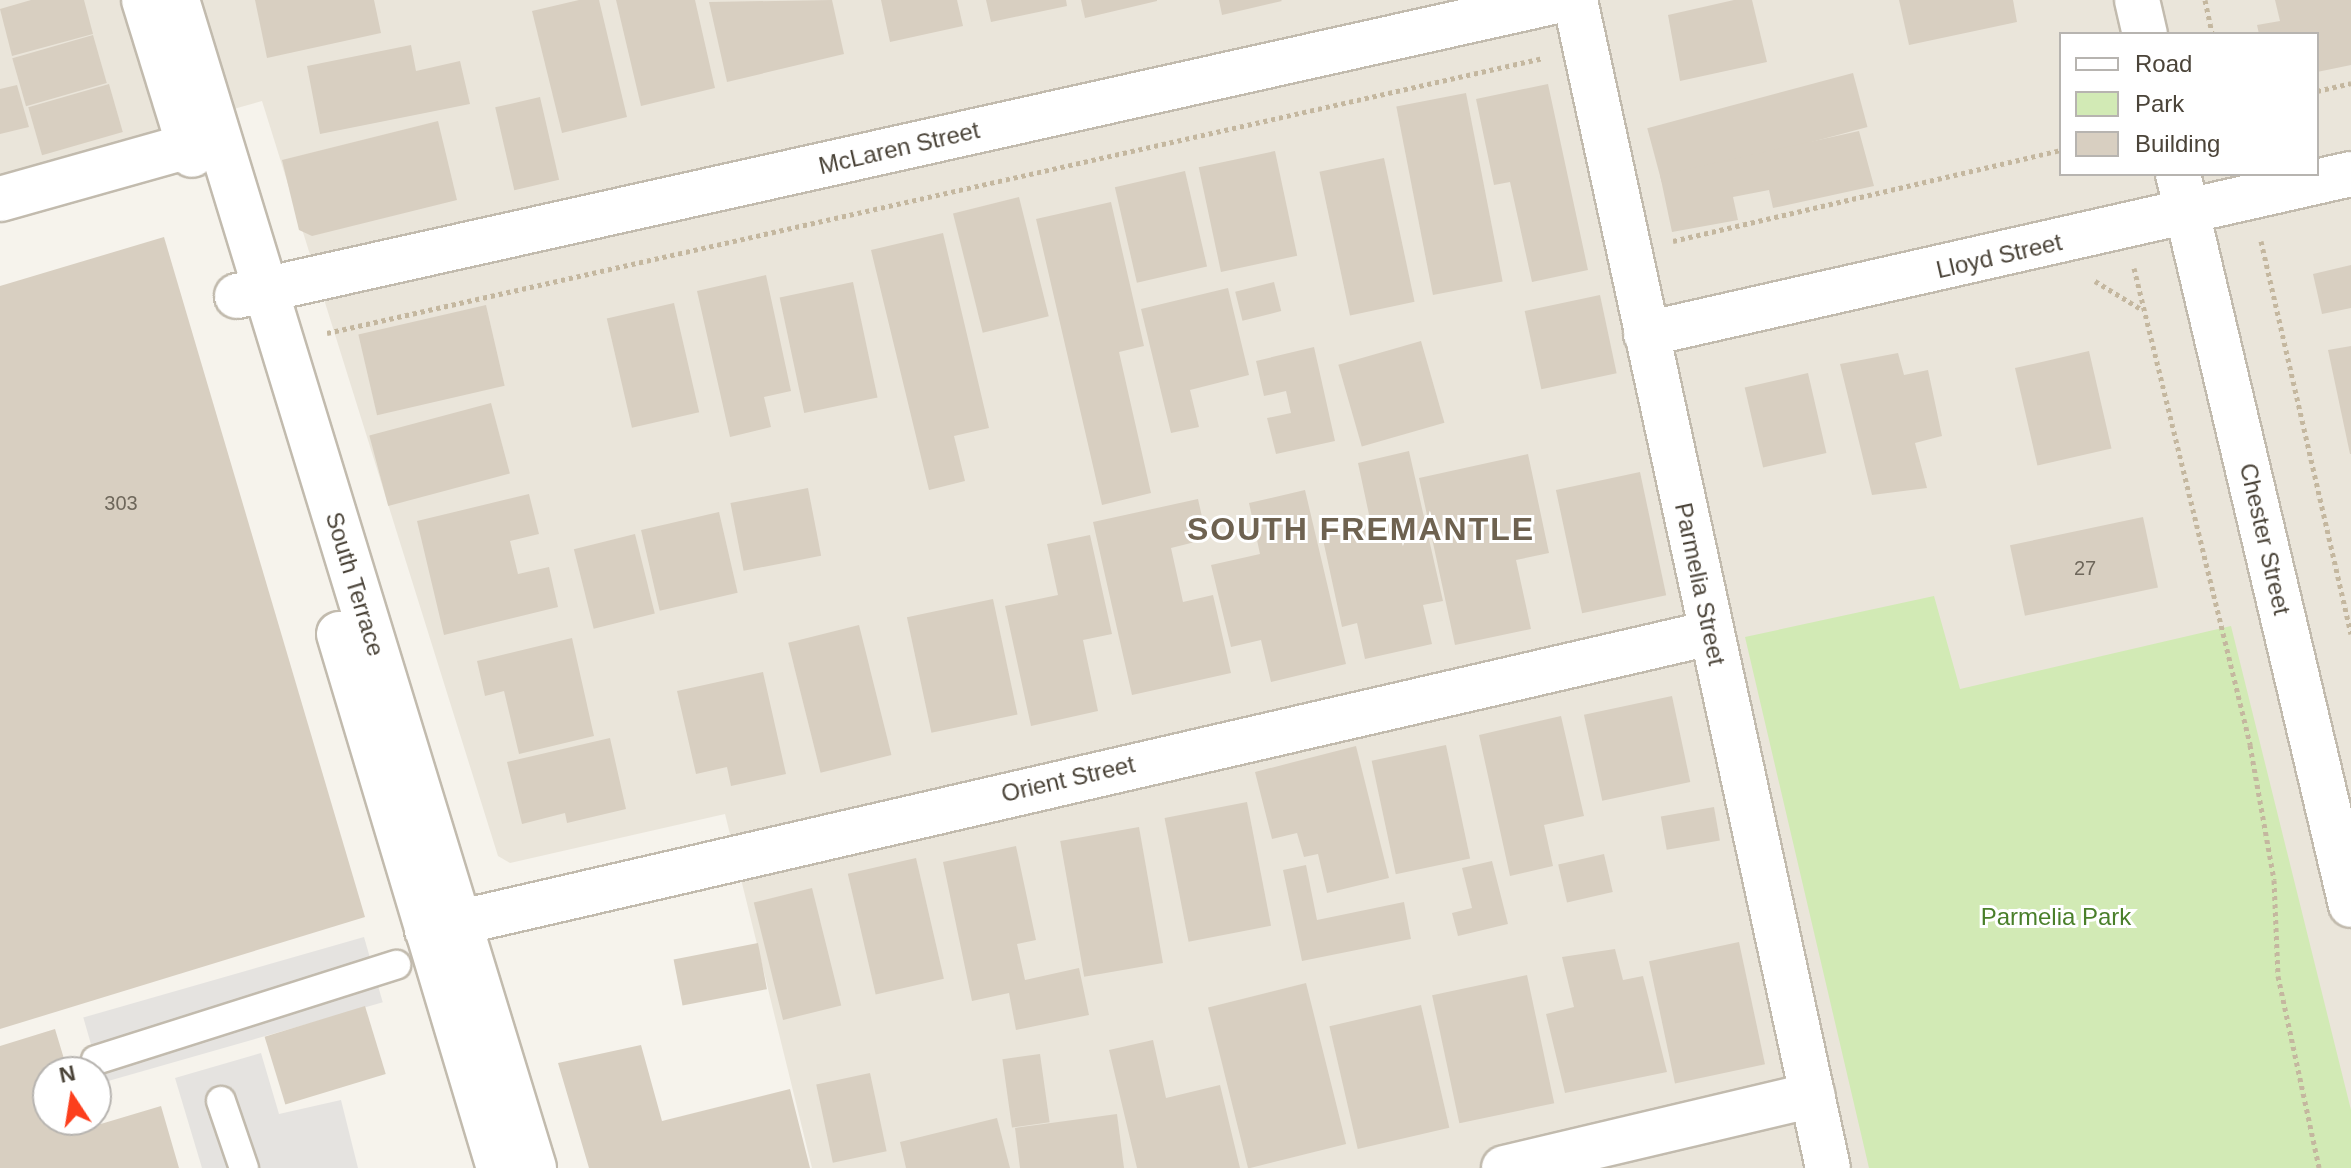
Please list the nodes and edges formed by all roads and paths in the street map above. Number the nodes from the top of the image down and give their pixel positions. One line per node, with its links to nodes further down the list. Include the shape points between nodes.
1 (144, 0): 12 (street, South Terrace)
2 (177, 0): 21 (street, South Terrace)
3 (1561, 0): 21 (street, McLaren Street)
4 (1575, 0): 24 (street, Parmelia Street)
5 (2137, 0): 7 (street)
6 (2205, 0): 8 (path)
7 (2145, 32)
8 (2212, 32)
9 (1555, 71): 23 (path, via 1551,56)
10 (2351, 83): 11 (path)
11 (2319, 91)
12 (189, 146): 16 (street); 21 (street, South Terrace)
13 (2059, 150): 19 (path)
14 (2351, 174): 15 (street, Lloyd Street)
15 (2183, 194): 17 (street, Lloyd Street); 27 (street, Chester Street)
16 (0, 199)
17 (2139, 225): 22 (path, via 2134,271); 24 (street, Lloyd Street)
18 (2260, 235): 26 (path)
19 (1657, 245)
20 (2087, 275): 22 (path)
21 (251, 293): 29 (street, South Terrace)
22 (2142, 310): 39 (path, via 2250,745 2274,880 2281,990)
23 (327, 333)
24 (1646, 334): 25 (street, Parmelia Street)
25 (1710, 633): 29 (street, Orient Street); 32 (street, Parmelia Street)
26 (2351, 634)
27 (2343, 832): 28 (street, Chester Street)
28 (2351, 905)
29 (445, 925): 35 (street, South Terrace); 36 (street, South Terrace)
30 (396, 965): 31 (lane)
31 (109, 1056)
32 (1812, 1095): 37 (street); 38 (street, Parmelia Street)
33 (221, 1101): 34 (lane)
34 (244, 1168)
35 (499, 1168)
36 (534, 1168)
37 (1504, 1168)
38 (1828, 1168)
39 (2319, 1168)

